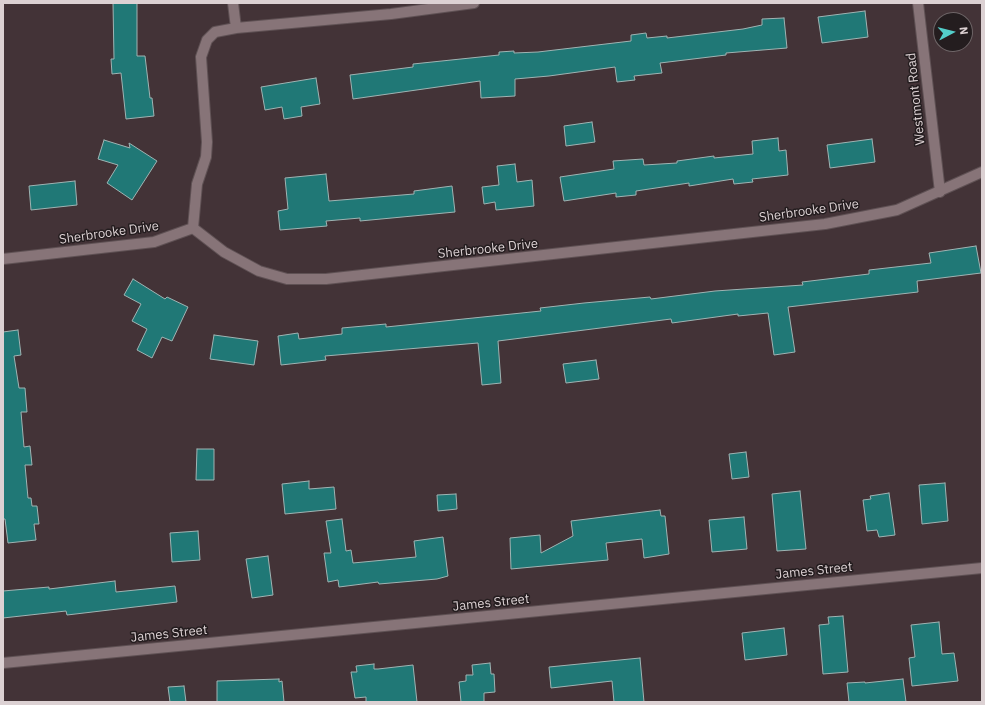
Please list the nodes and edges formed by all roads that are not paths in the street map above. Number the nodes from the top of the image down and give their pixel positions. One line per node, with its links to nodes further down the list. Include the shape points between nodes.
1 (233, 3): 4 (street)
2 (474, 3): 4 (street, via 391,14)
3 (918, 3): 6 (street, Westmont Road)
4 (236, 28): 7 (street, via 215,32 207,40 201,57 207,142 206,157 197,184)
5 (982, 172): 6 (street, Sherbrooke Drive)
6 (940, 192): 7 (street, Sherbrooke Drive, via 897,210 825,224 326,279 287,279 259,271 224,252)
7 (193, 228): 8 (street, Sherbrooke Drive, via 154,242)
8 (3, 259)
9 (982, 568): 10 (street, James Street)
10 (3, 663)

